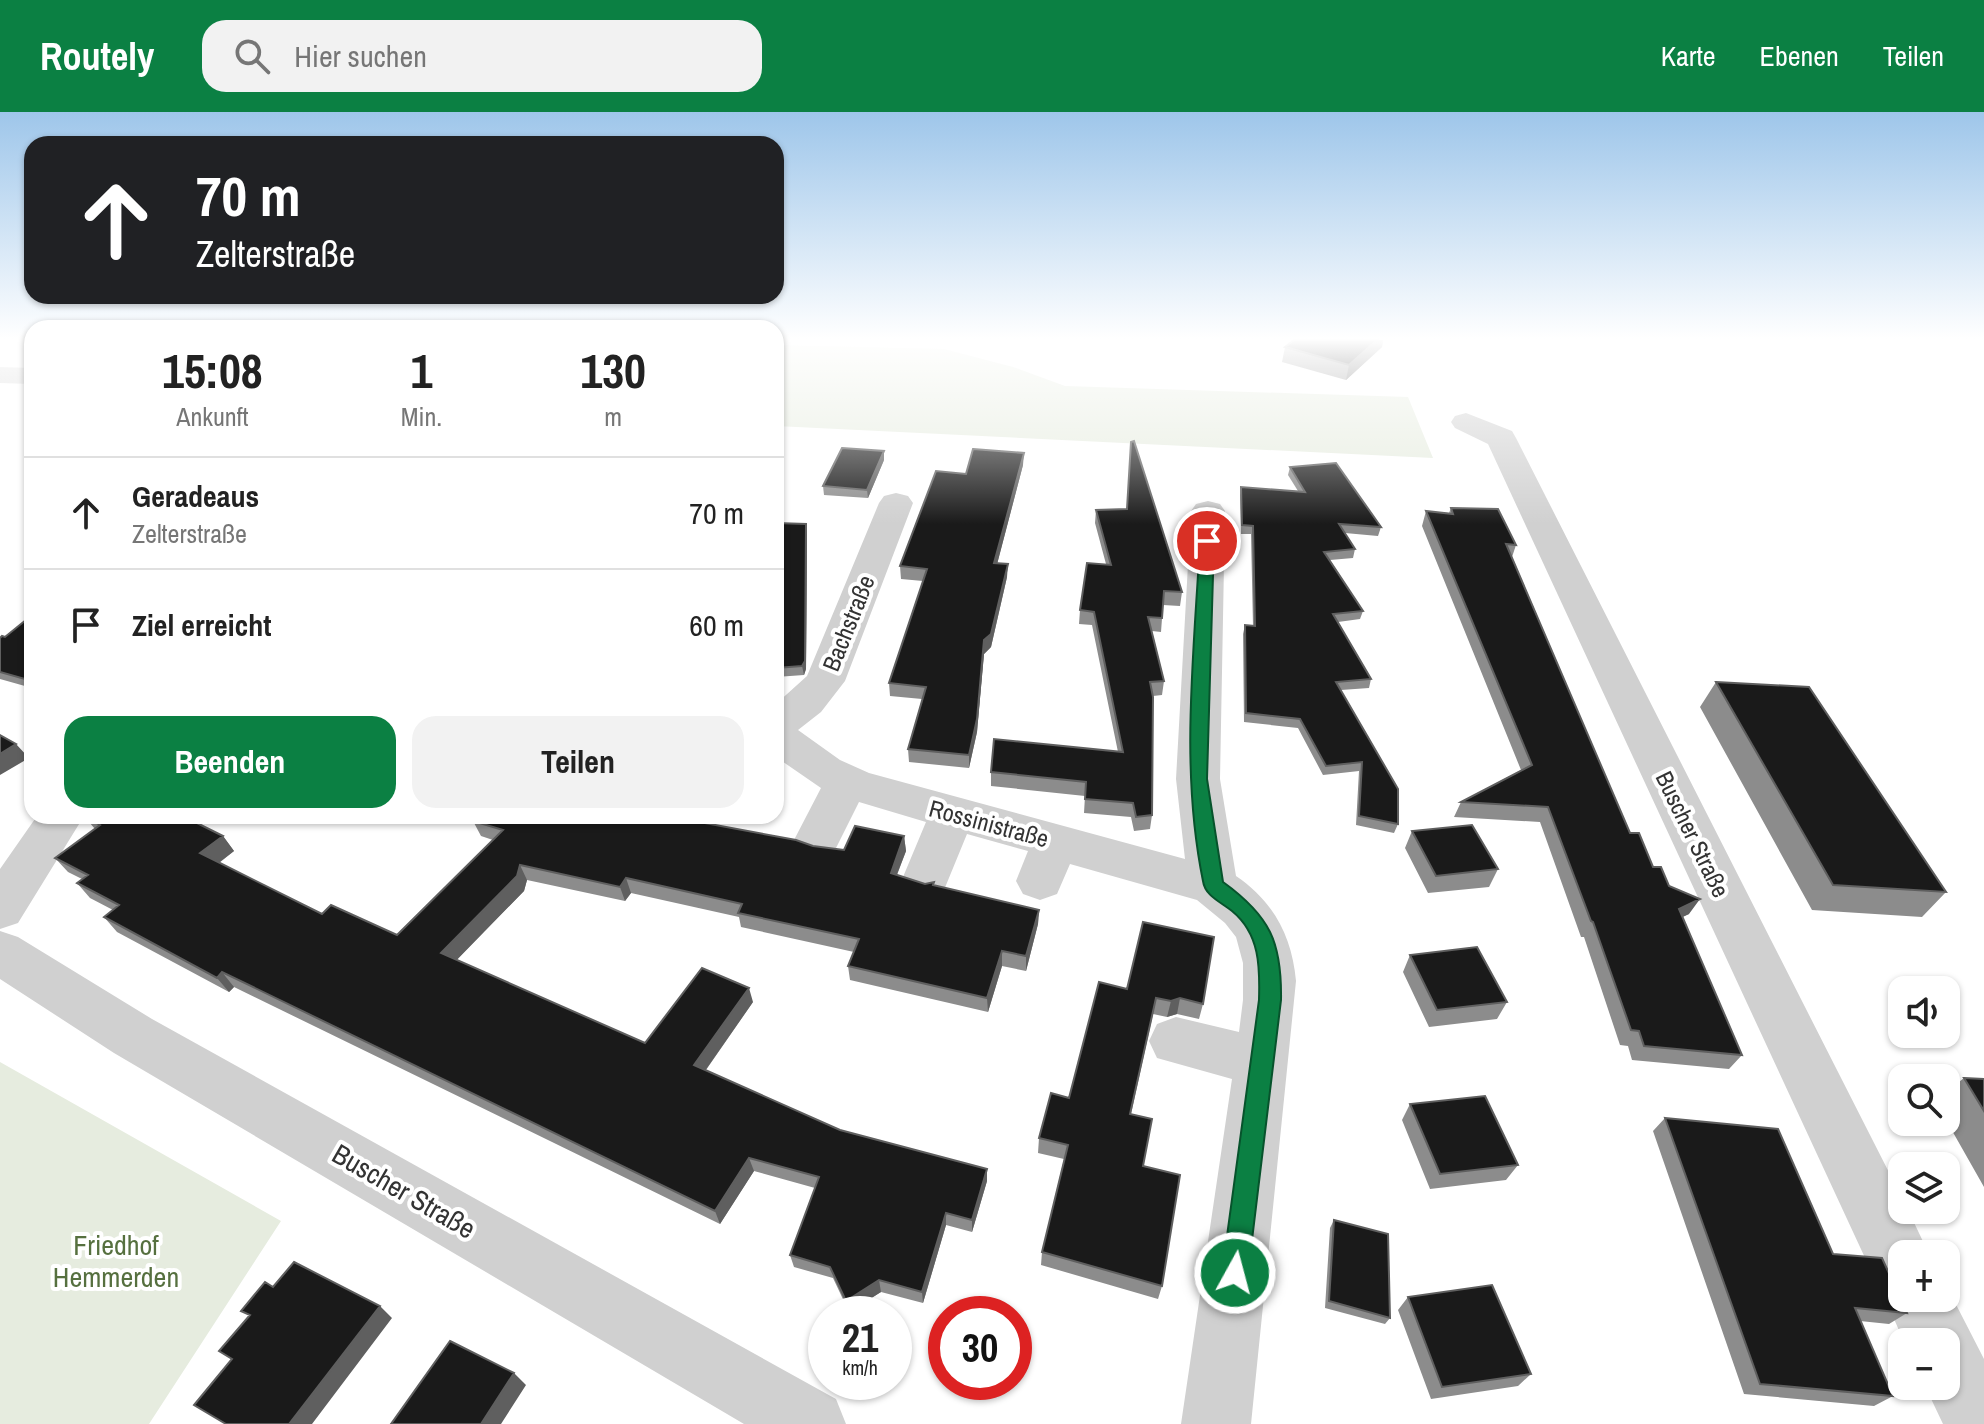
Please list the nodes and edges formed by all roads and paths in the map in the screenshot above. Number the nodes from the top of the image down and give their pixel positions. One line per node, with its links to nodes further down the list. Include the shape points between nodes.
1 (1466, 422): 16 (street, Buscher Straße, via 1501,438)
2 (896, 503): 4 (street, Bachstraße, via 825,681)
3 (1208, 511): 11 (street, via 1198,779)
4 (784, 719)
5 (784, 741): 6 (street, Rossinistraße)
6 (846, 782): 7 (street, Rossinistraße); 9 (street)
7 (952, 813): 10 (street); 11 (street, Rossinistraße, via 1048,861)
8 (56, 824): 12 (street)
9 (817, 840)
10 (927, 877)
11 (1213, 886): 15 (street, via 1242,907 1267,948 1270,1000)
12 (0, 909)
13 (0, 952): 18 (street, Buscher Straße, via 133,1036)
14 (1176, 1041): 15 (street)
15 (1262, 1062): 19 (street)
16 (1890, 1240)
17 (1960, 1384): 20 (street)
18 (811, 1424)
19 (1216, 1424)
20 (1979, 1424)

